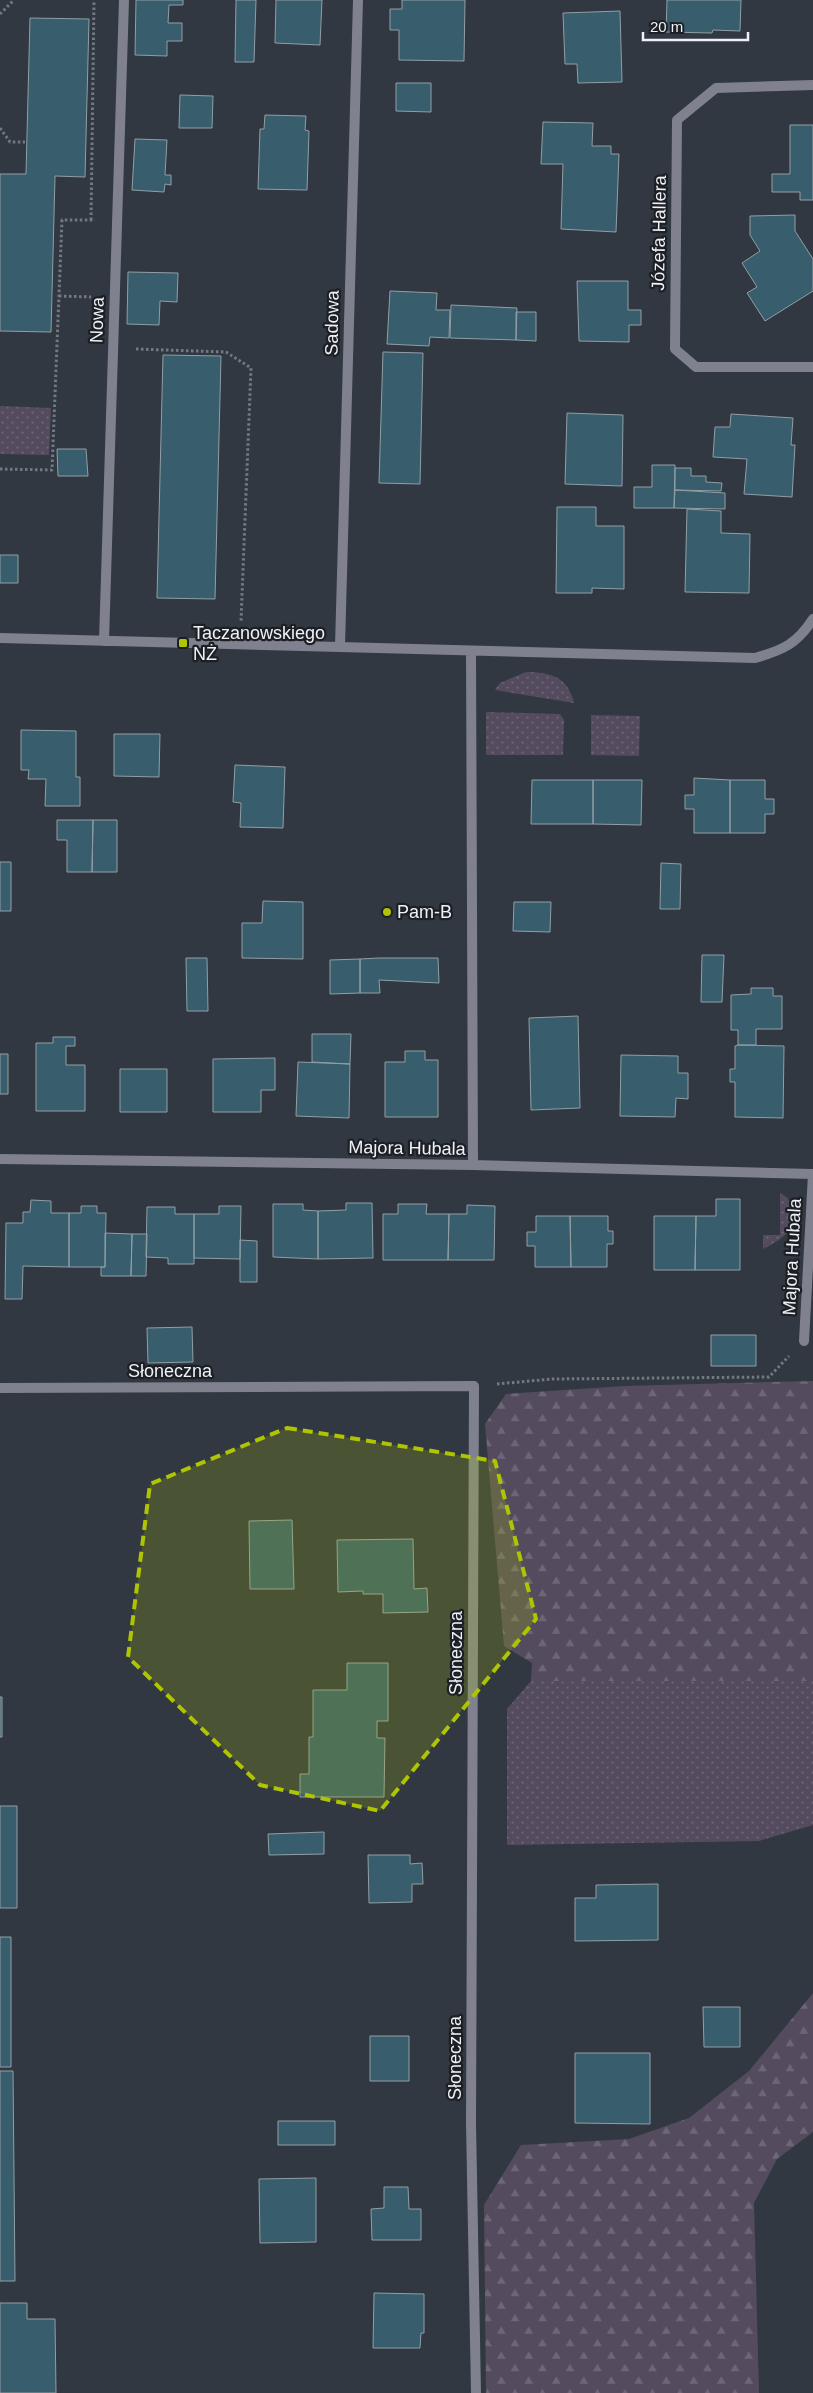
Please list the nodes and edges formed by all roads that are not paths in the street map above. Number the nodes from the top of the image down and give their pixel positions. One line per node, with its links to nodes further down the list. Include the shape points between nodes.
1 (124, 0): 8 (street, Nowa)
2 (358, 0): 9 (street, Sadowa)
3 (813, 85): 4 (street, Józefa Hallera, via 716,88 677,120 674,349 696,367)
4 (813, 367)
5 (813, 619): 6 (street)
6 (808, 635): 10 (street, via 781,651 755,658)
7 (0, 638): 8 (street)
8 (104, 641): 9 (street)
9 (340, 646): 10 (street)
10 (471, 651): 12 (street)
11 (0, 1159): 12 (street, Majora Hubala)
12 (474, 1165): 14 (street, Majora Hubala)
13 (813, 1166): 14 (street, Majora Hubala)
14 (813, 1174): 15 (street, Majora Hubala)
15 (804, 1341)
16 (0, 1388): 17 (street, Słoneczna, via 474,1386 471,2123)
17 (476, 2393)

